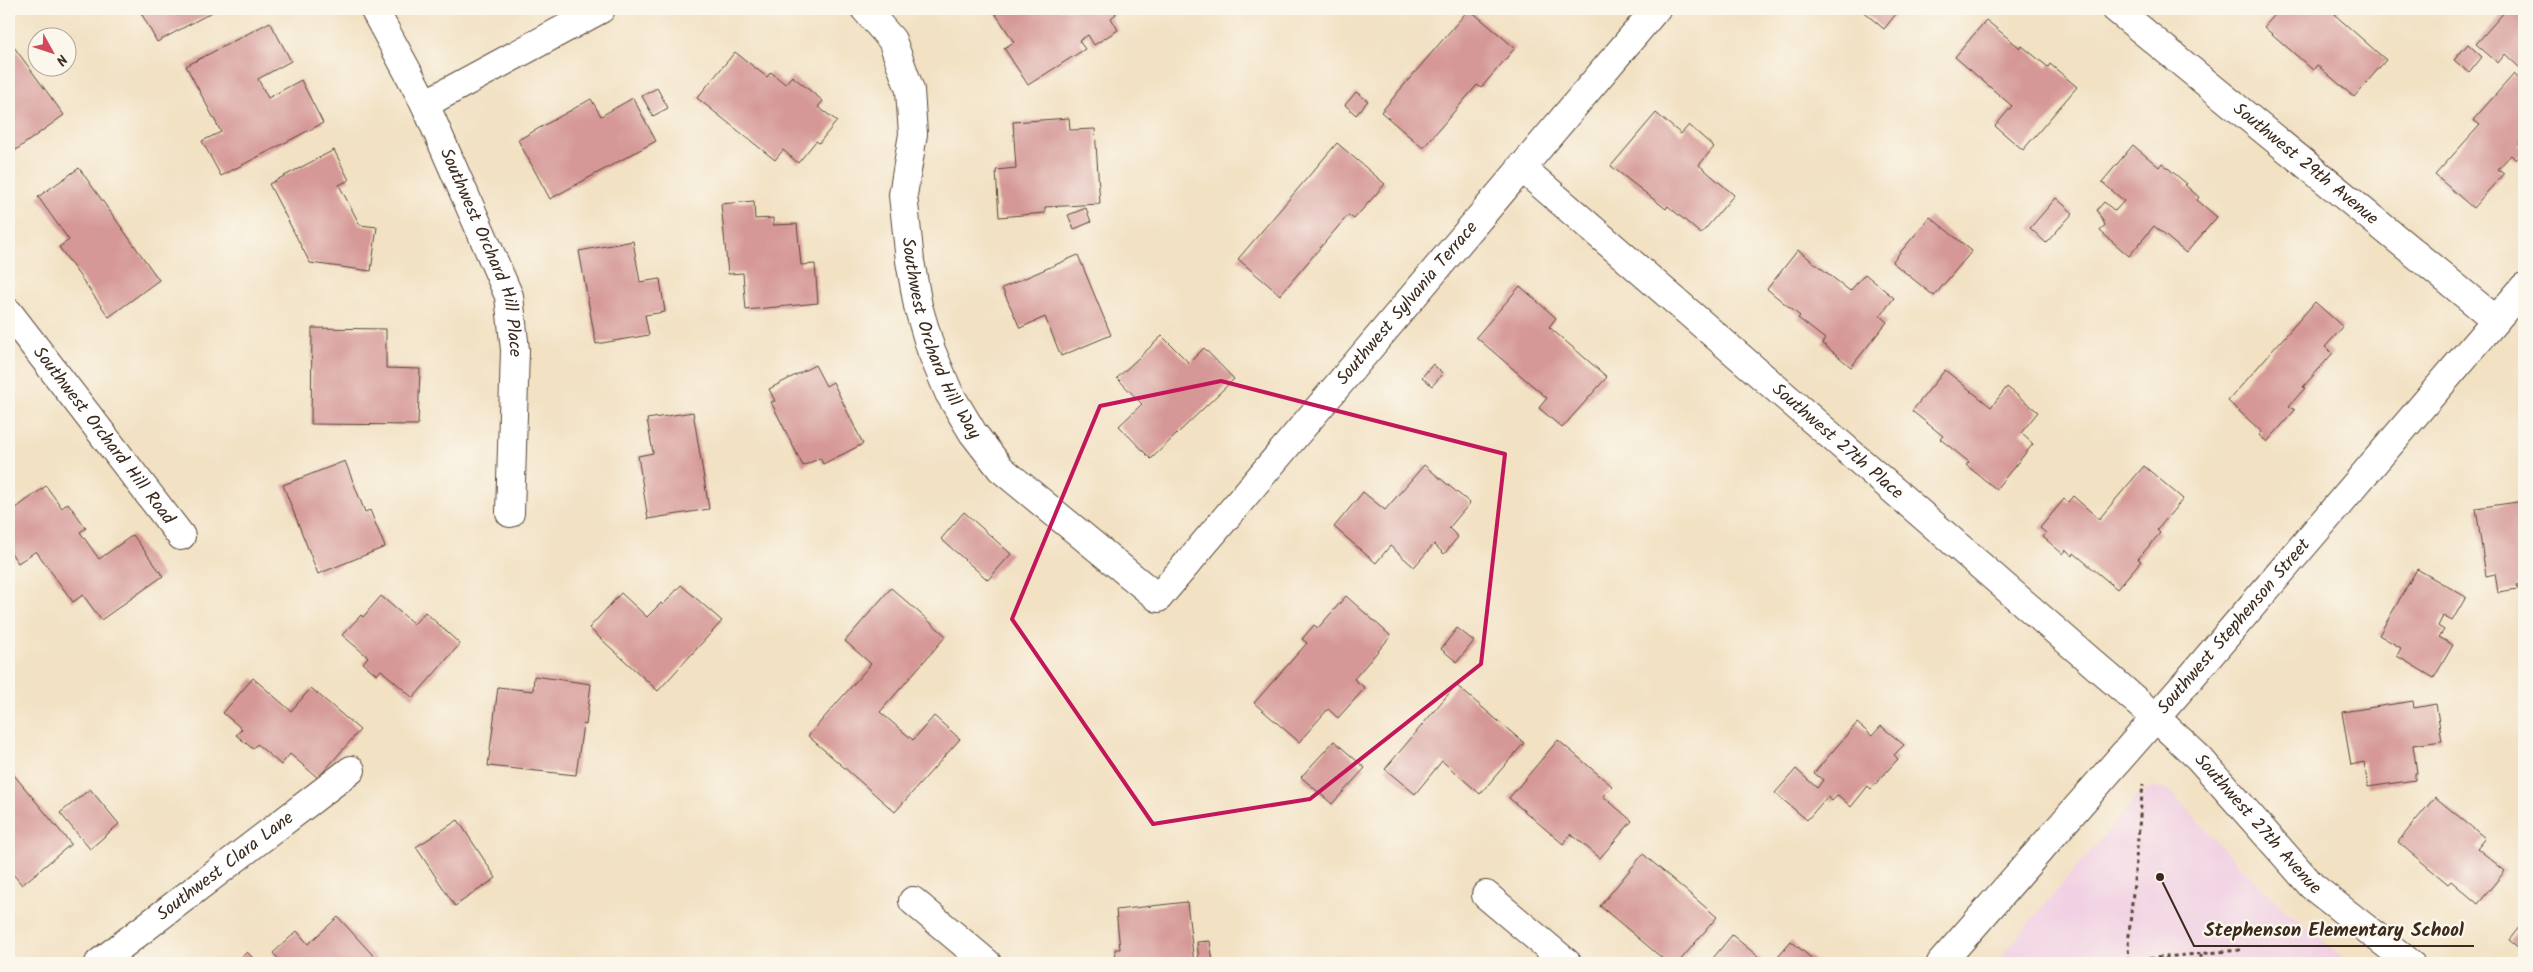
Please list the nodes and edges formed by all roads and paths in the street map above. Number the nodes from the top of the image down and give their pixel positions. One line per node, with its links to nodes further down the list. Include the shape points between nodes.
1 (374, 9): 6 (street, Southwest Orchard Hill Place)
2 (600, 9): 6 (street)
3 (865, 9): 13 (street, Southwest Orchard Hill Way, via 892,40 910,90 913,134 903,195 910,260 918,306 931,350 949,393 973,433 1001,469)
4 (1656, 9): 7 (street, Southwest Sylvania Terrace)
5 (2116, 9): 10 (street, Southwest 29th Avenue)
6 (425, 104): 11 (street, Southwest Orchard Hill Place, via 509,296 515,350)
7 (1521, 167): 13 (street, Southwest Sylvania Terrace); 14 (street, Southwest 27th Place)
8 (2524, 287): 10 (street, Southwest Stephenson Street)
9 (9, 312): 12 (street, Southwest Orchard Hill Road)
10 (2496, 320): 14 (street, Southwest Stephenson Street)
11 (510, 513)
12 (181, 536)
13 (1158, 598)
14 (2155, 717): 25 (street, Southwest Stephenson Street); 28 (street, Southwest 27th Avenue, via 2199,758 2312,886)
15 (351, 770): 22 (street, Southwest Clara Lane)
16 (2143, 783): 21 (path)
17 (1486, 895): 24 (street)
18 (913, 901): 23 (street)
19 (2240, 950): 20 (path)
20 (2201, 954): 21 (path); 27 (path)
21 (2129, 961): 26 (path)
22 (98, 963)
23 (987, 963)
24 (1566, 963)
25 (1941, 963)
26 (2101, 963)
27 (2201, 963)
28 (2410, 963)

